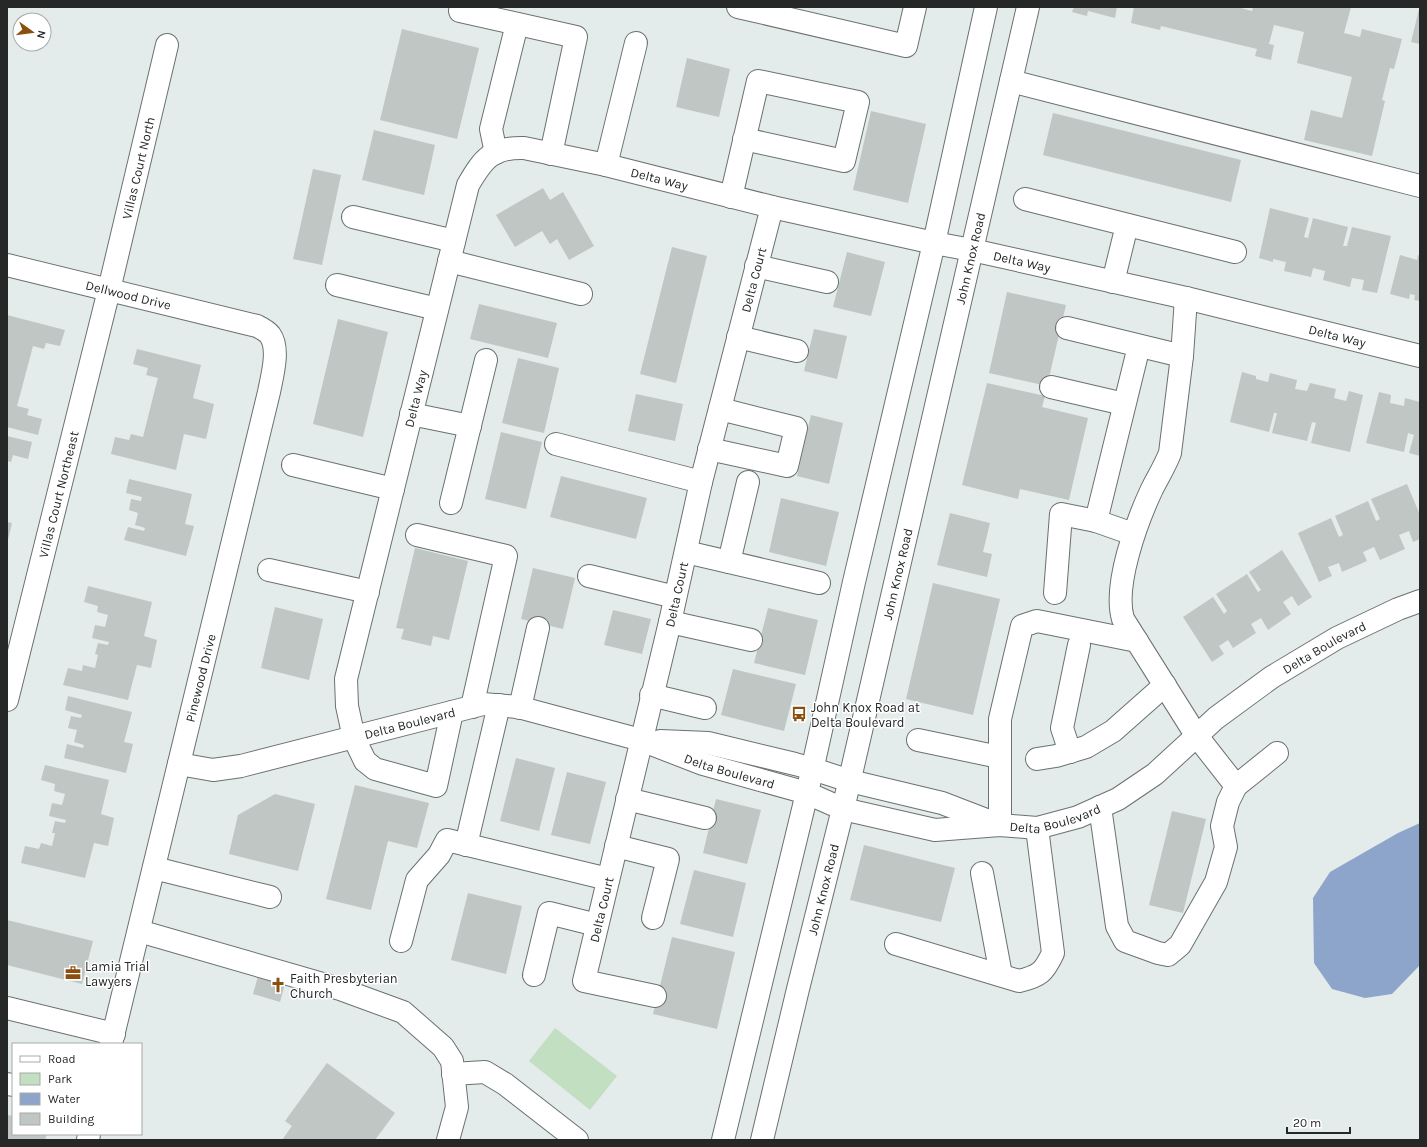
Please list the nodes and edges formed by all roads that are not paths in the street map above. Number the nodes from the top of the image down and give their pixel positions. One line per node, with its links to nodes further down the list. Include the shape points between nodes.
1 (738, 7): 2 (street, via 906,46)
2 (915, 7)
3 (986, 7): 20 (street)
4 (1028, 7): 9 (street, John Knox Road)
5 (460, 11): 6 (street)
6 (517, 24): 11 (street, via 491,129); 12 (street, via 576,37)
7 (636, 42): 13 (street)
8 (167, 45): 29 (street, Villas Court North)
9 (1011, 82): 14 (street); 21 (street, John Knox Road)
10 (744, 139): 10 (street, via 844,161 858,102 758,81); 15 (street)
11 (496, 153): 12 (street, Delta Way, via 518,148); 22 (street, Delta Way, via 479,165 468,184)
12 (551, 154): 13 (street, Delta Way)
13 (606, 165): 15 (street, Delta Way)
14 (1420, 186)
15 (731, 197): 17 (street, Delta Way)
16 (1025, 199): 19 (street)
17 (772, 207): 20 (street, Delta Way); 25 (street, Delta Court)
18 (353, 217): 22 (street)
19 (1127, 224): 23 (street); 27 (street)
20 (934, 243): 21 (street, Delta Way); 85 (street)
21 (972, 250): 27 (street, Delta Way); 86 (street, John Knox Road)
22 (452, 251): 30 (street); 32 (street, Delta Way)
23 (1235, 252)
24 (7, 265): 29 (street, Dellwood Drive)
25 (756, 266): 26 (street); 35 (street, Delta Court)
26 (827, 282)
27 (1113, 282): 31 (street, Delta Way)
28 (337, 285): 32 (street)
29 (109, 290): 33 (street, Dellwood Drive); 72 (street, Villas Court Northeast)
30 (582, 294)
31 (1186, 298): 38 (street); 39 (street, Delta Way)
32 (437, 309): 44 (street, Delta Way)
33 (249, 324): 84 (street, Pinewood Drive, via 269,333 273,340 275,357 269,392)
34 (1067, 328): 36 (street)
35 (738, 336): 37 (street); 43 (street, Delta Court)
36 (1139, 346): 38 (street); 42 (street)
37 (797, 350)
38 (1182, 356): 54 (street, via 1170,453)
39 (1420, 356)
40 (486, 360): 45 (street)
41 (1051, 387): 42 (street)
42 (1124, 404): 53 (street)
43 (720, 409): 47 (street, Delta Court); 47 (street, via 796,428 787,466)
44 (411, 414): 45 (street); 51 (street, Delta Way)
45 (470, 426): 52 (street)
46 (556, 444): 49 (street)
47 (709, 449): 49 (street, Delta Court)
48 (293, 465): 51 (street)
49 (701, 482): 56 (street, Delta Court)
50 (748, 482): 57 (street)
51 (393, 488): 61 (street, Delta Way)
52 (450, 503)
53 (1096, 521): 54 (street); 62 (street, via 1061,514)
54 (1133, 534): 68 (street, via 1121,586 1120,609 1123,619)
55 (417, 535): 75 (street, via 506,556)
56 (686, 552): 57 (street); 63 (street, Delta Court)
57 (729, 562): 60 (street)
58 (269, 570): 61 (street)
59 (589, 576): 63 (street)
60 (819, 583)
61 (368, 592): 77 (street, Delta Way, via 346,679 347,706)
62 (1055, 592)
63 (675, 597): 65 (street, Delta Court)
64 (1419, 603): 76 (street, Delta Boulevard, via 1398,609 1337,638 1272,677)
65 (670, 622): 67 (street); 71 (street, Delta Court)
66 (538, 628): 73 (street)
67 (751, 640)
68 (1137, 641): 70 (street); 82 (street, via 1037,621 1022,626 1000,719)
69 (1079, 645): 80 (street, via 1062,728)
70 (1165, 685): 76 (street); 80 (street, via 1113,731 1086,747)
71 (652, 695): 74 (street); 78 (street, Delta Court)
72 (7, 700)
73 (510, 707): 75 (street, Delta Boulevard, via 484,704); 78 (street, Delta Boulevard); 95 (street)
74 (704, 708)
75 (462, 710): 77 (street, Delta Boulevard); 77 (street, Delta Way, via 436,786 375,769 364,761)
76 (1196, 735): 87 (street); 90 (street, Delta Boulevard, via 1155,774 1118,799)
77 (354, 738): 84 (street, Delta Boulevard, via 241,766 213,770)
78 (641, 740): 85 (street, Delta Boulevard, via 708,743); 88 (street, Delta Boulevard, via 703,764); 89 (street, Delta Court)
79 (918, 740): 82 (street)
80 (1070, 752): 83 (street)
81 (1277, 753): 87 (street)
82 (999, 757): 93 (street)
83 (1037, 759)
84 (179, 764): 97 (street, Pinewood Drive)
85 (813, 769): 86 (street, Delta Boulevard); 88 (street)
86 (850, 781): 91 (street, John Knox Road); 93 (street, Delta Boulevard, via 942,803)
87 (1236, 786): 90 (street, via 1228,802 1222,826 1226,847 1216,882 1180,945 1168,954 1125,941 1117,926)
88 (807, 793): 91 (street, Delta Boulevard); 114 (street)
89 (627, 799): 92 (street); 96 (street, Delta Court)
90 (1100, 807): 94 (street, Delta Boulevard, via 1078,817)
91 (843, 809): 93 (street, Delta Boulevard, via 935,830); 115 (street, John Knox Road)
92 (705, 818)
93 (1000, 825): 94 (street, Delta Boulevard)
94 (1037, 828): 107 (street, via 1053,953 1046,968 1034,977 1019,981)
95 (466, 845): 99 (street); 104 (street, via 447,840 439,856 417,880)
96 (616, 846): 99 (street, Delta Court); 101 (street, via 668,858)
97 (154, 868): 100 (street); 103 (street, Pinewood Drive)
98 (982, 873): 107 (street)
99 (608, 879): 102 (street, Delta Court)
100 (270, 898)
101 (652, 918)
102 (598, 925): 106 (street, via 549,913); 108 (street, Delta Court, via 584,981)
103 (139, 931): 110 (street, Pinewood Drive); 111 (street, via 340,989 403,1012 443,1047 452,1061)
104 (402, 941)
105 (896, 944): 107 (street)
106 (534, 975)
107 (1001, 975)
108 (655, 996)
109 (7, 1008): 110 (street)
110 (113, 1039)
111 (453, 1074): 112 (street, via 457,1107); 113 (street, via 485,1072 505,1084)
112 (448, 1140)
113 (577, 1140)
114 (723, 1140)
115 (762, 1140)

